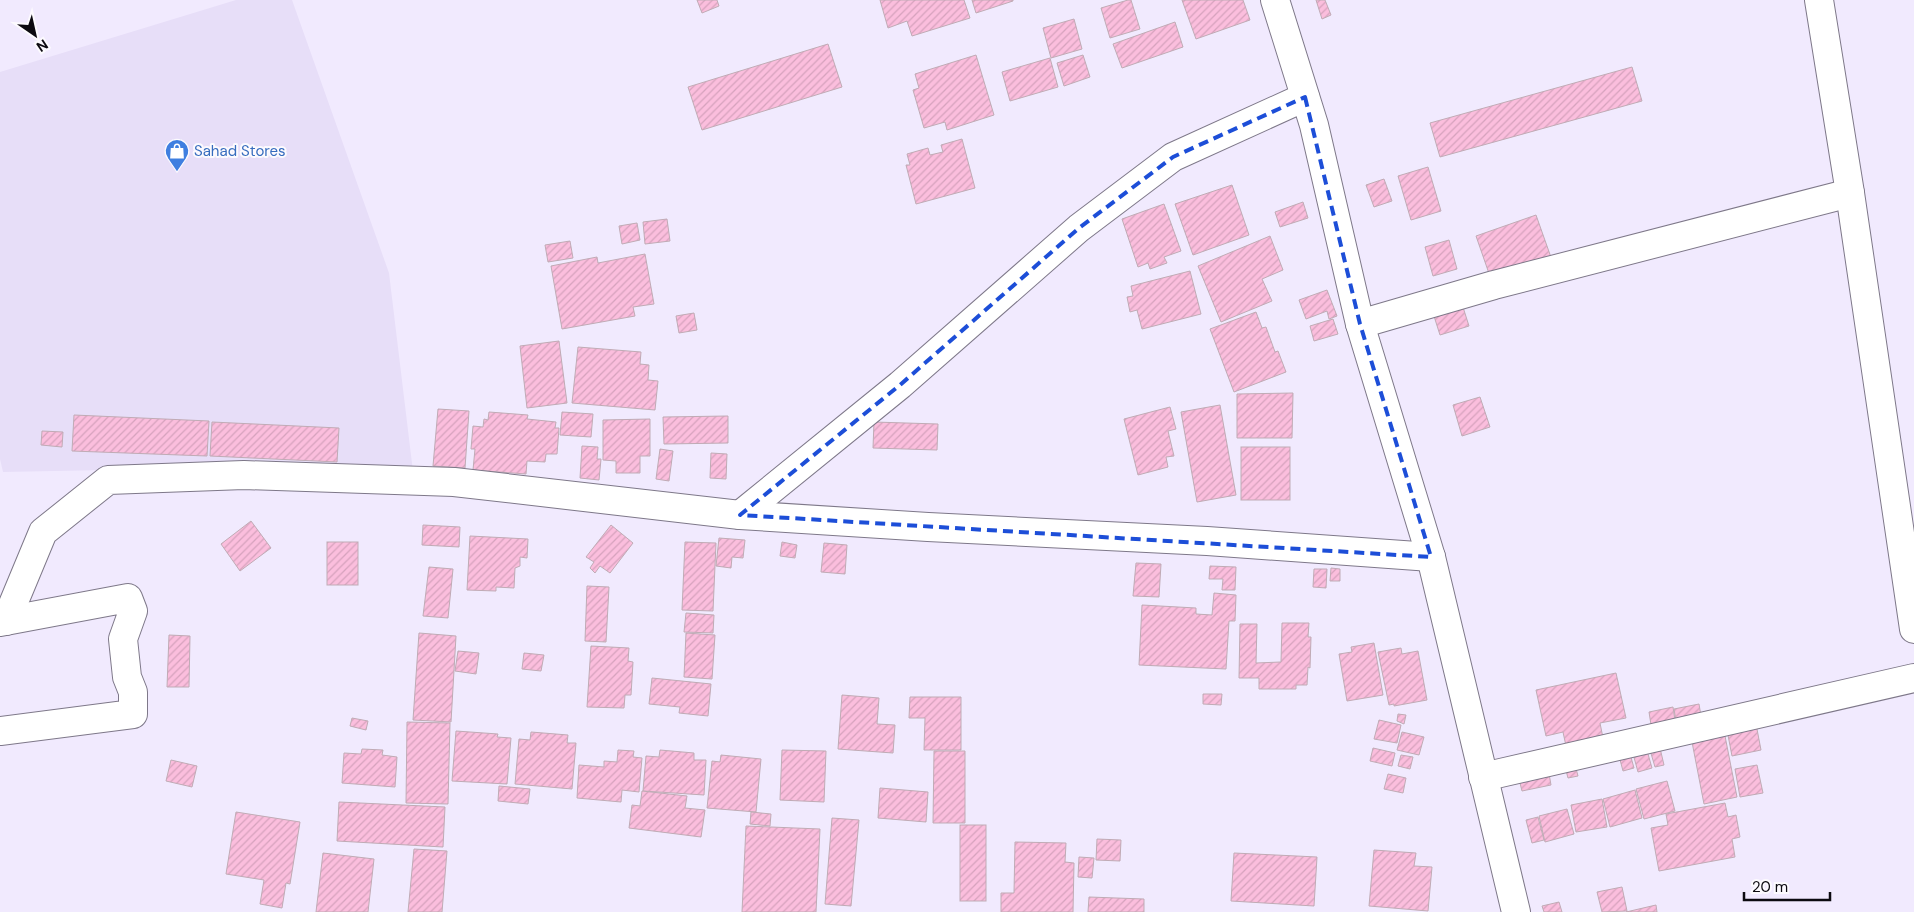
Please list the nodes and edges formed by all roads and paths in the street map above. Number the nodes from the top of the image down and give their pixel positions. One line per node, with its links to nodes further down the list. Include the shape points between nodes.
1 (1275, 0): 3 (street)
2 (1819, 0): 4 (street)
3 (1305, 97): 5 (street); 6 (street, via 1173,157 1080,228 900,385)
4 (1850, 193): 5 (street, via 1494,285); 9 (street)
5 (1360, 324): 7 (street)
6 (740, 515): 7 (street); 8 (street, via 454,482 244,475 108,480 43,532)
7 (1431, 557): 12 (street)
8 (3, 622): 11 (street, via 128,598 132,611 123,639 127,677 133,692 133,714)
9 (1914, 629)
10 (1914, 678): 12 (street)
11 (0, 731)
12 (1483, 777): 13 (street)
13 (1516, 912)

